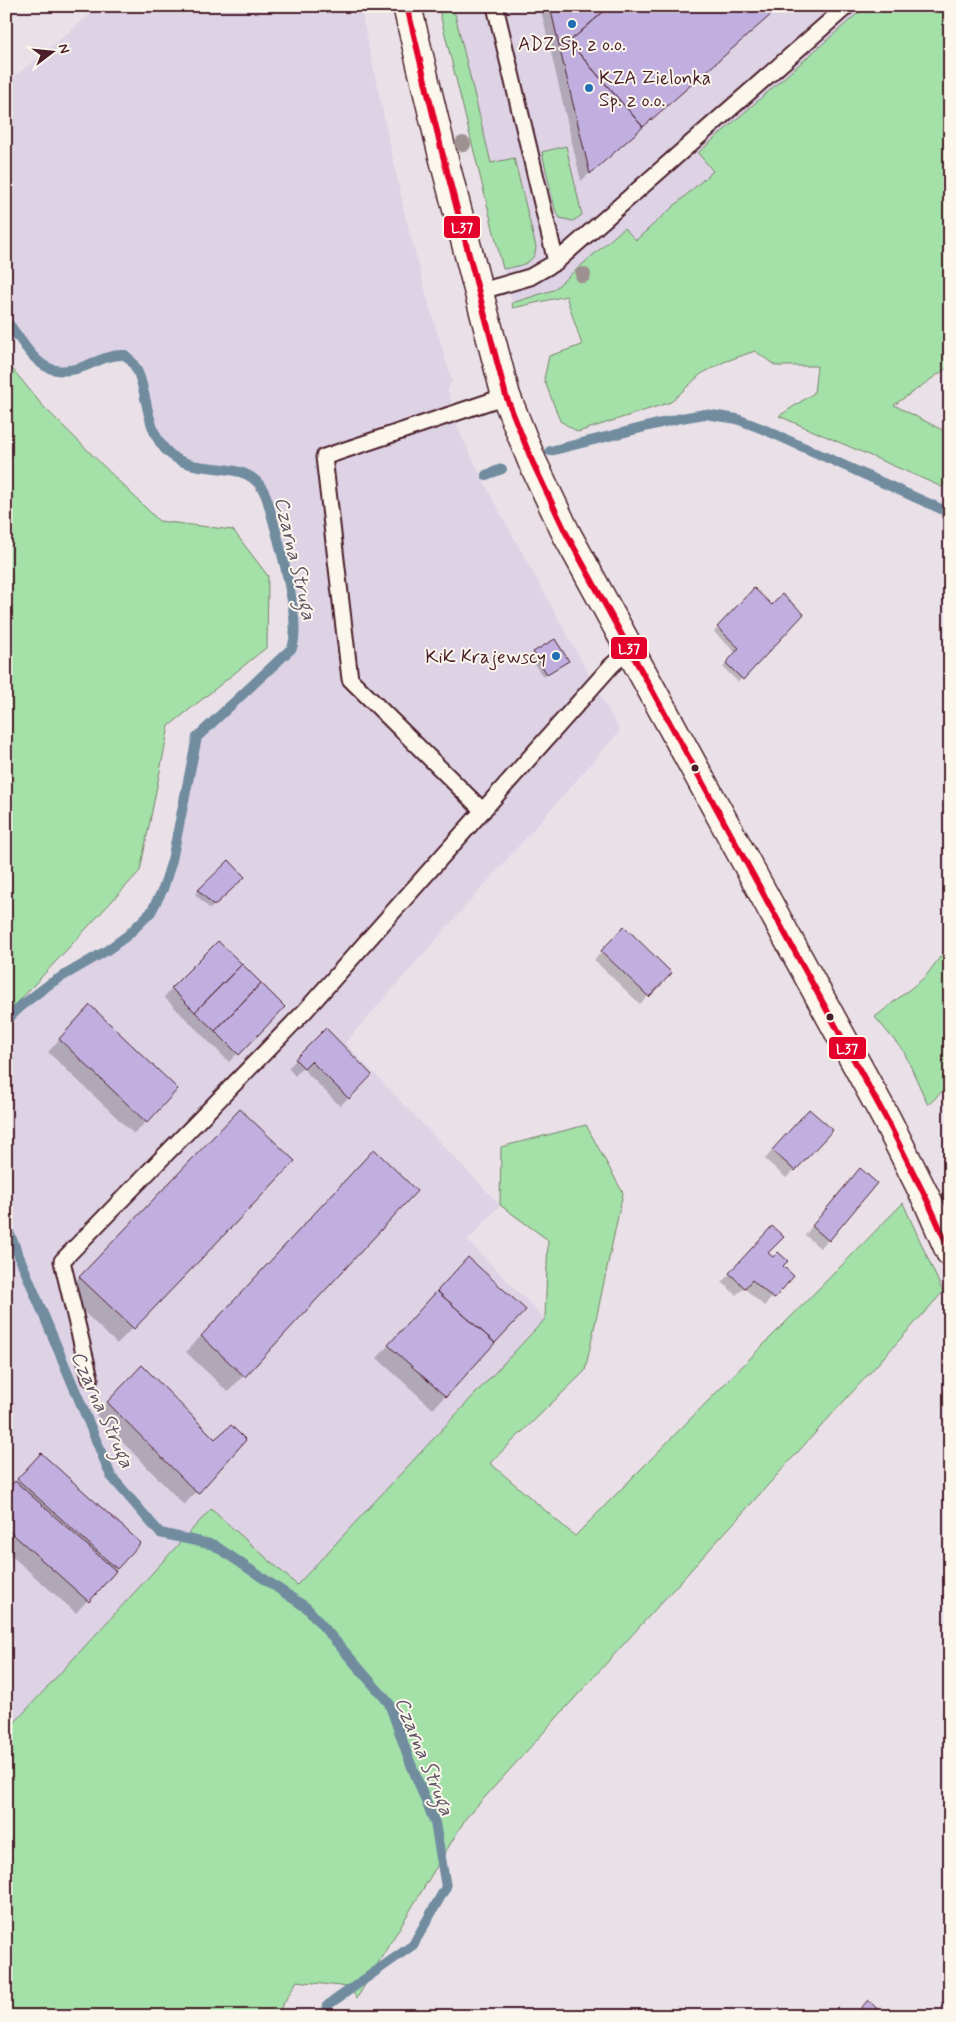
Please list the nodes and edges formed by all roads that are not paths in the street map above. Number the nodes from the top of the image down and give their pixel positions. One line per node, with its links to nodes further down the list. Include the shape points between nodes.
1 (407, 6): 5 (street)
2 (495, 6): 4 (lane)
3 (847, 6): 4 (lane)
4 (556, 262): 5 (lane, via 530,278)
5 (478, 292): 6 (street)
6 (506, 396): 7 (street, via 566,533); 8 (lane, via 324,457 350,680)
7 (630, 649): 8 (lane, via 611,666); 9 (street, via 887,1120)
8 (483, 810): 10 (lane, via 305,1011 62,1261)
9 (950, 1252)
10 (90, 1378)

